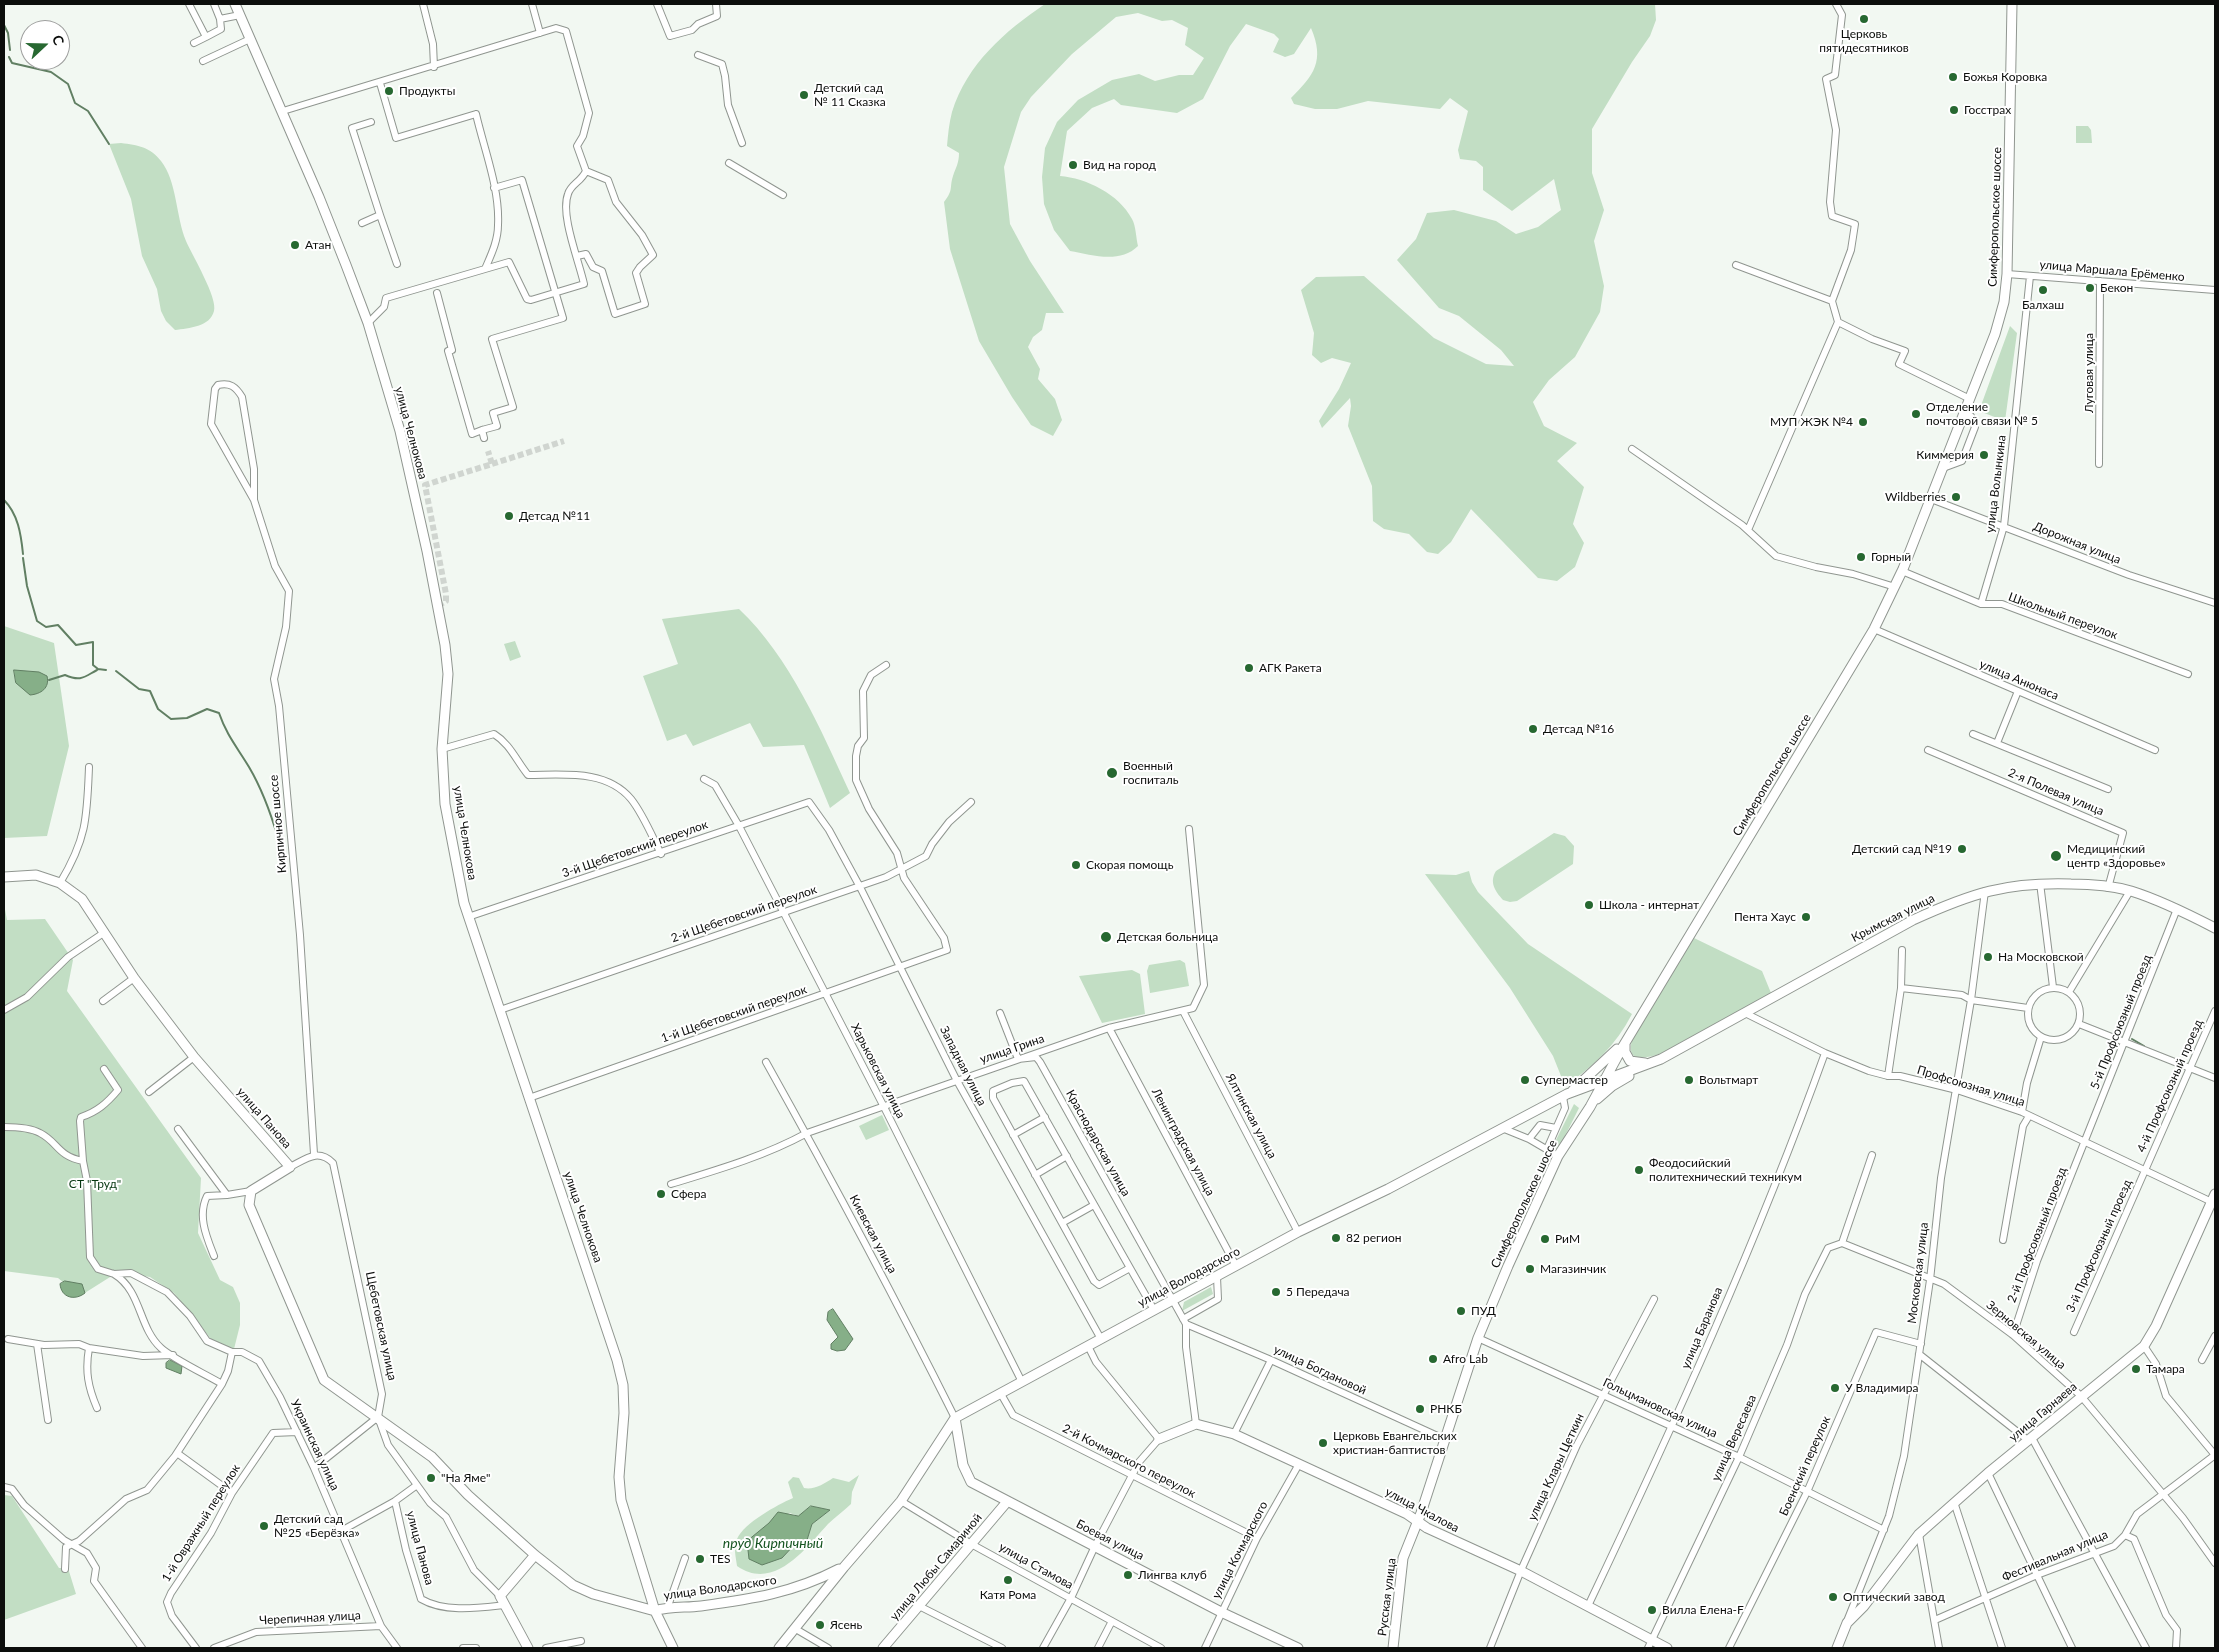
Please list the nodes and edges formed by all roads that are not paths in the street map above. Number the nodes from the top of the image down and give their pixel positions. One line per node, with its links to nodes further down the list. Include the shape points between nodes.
1 (189, 4): 13 (street)
2 (214, 4): 11 (street)
3 (235, 4): 10 (main road, улица Челнокова)
4 (423, 4): 18 (street, via 433,44)
5 (532, 4): 12 (street)
6 (657, 4): 7 (street, via 670,36 692,30 717,16)
7 (716, 4)
8 (1836, 4): 39 (street, via 1842,15 1835,75 1826,79 1836,130 1830,202 1832,216 1855,224 1851,250)
9 (2012, 4): 33 (main road, Симферопольское шоссе)
10 (240, 15): 11 (street); 14 (main road, улица Челнокова)
11 (220, 19): 13 (street, via 221,30)
12 (540, 33): 18 (street); 24 (street, via 556,28 566,31 589,113 578,146)
13 (206, 37): 15 (street)
14 (250, 39): 17 (street); 20 (main road, улица Челнокова)
15 (194, 44)
16 (698, 55): 22 (street, via 722,64 728,105)
17 (202, 62)
18 (434, 67): 19 (street)
19 (380, 83): 20 (street); 25 (street, via 396,138 476,114)
20 (283, 111): 41 (main road, улица Челнокова)
21 (371, 122): 27 (street, via 352,128)
22 (742, 143)
23 (729, 163): 26 (street)
24 (586, 171): 29 (street, via 582,180 568,192 564,206); 29 (street, via 608,180 616,202 654,255 636,273 645,304 615,314 602,271 593,267 586,254)
25 (494, 188): 32 (street, via 498,225 494,249); 38 (street, via 522,180)
26 (783, 195)
27 (380, 215): 28 (street); 30 (street)
28 (362, 223)
29 (577, 256): 38 (street, via 584,284)
30 (397, 264)
31 (1736, 265): 39 (street)
32 (485, 269): 38 (street, via 509,262 527,299); 41 (street, via 386,298 384,308)
33 (2007, 274): 34 (street, улица Маршала Ерёменко); 42 (main road, Симферопольское шоссе, via 2004,302 1995,334)
34 (2030, 276): 35 (street, улица Маршала Ерёменко); 51 (street, улица Волынкина)
35 (2100, 281): 36 (street, улица Маршала Ерёменко); 47 (street, Луговая улица)
36 (2215, 290)
37 (437, 293): 44 (street, via 452,350 448,351 472,434)
38 (556, 293): 44 (street, via 564,318 492,339 513,407 494,413 497,426)
39 (1832, 302): 40 (street)
40 (1838, 322): 42 (street, via 1905,352 1899,364); 52 (street)
41 (368, 323): 63 (main road, улица Челнокова, via 410,474 445,645 448,693)
42 (1968, 398): 43 (main road, Симферопольское шоссе)
43 (1963, 412): 48 (main road, Симферопольское шоссе); 48 (street, via 1971,416 1976,427 1962,461)
44 (482, 430): 45 (street)
45 (484, 438)
46 (1632, 449): 52 (street)
47 (2099, 464)
48 (1943, 468): 49 (main road, Симферопольское шоссе)
49 (1931, 499): 51 (street, Дорожная улица); 53 (main road, Симферопольское шоссе)
50 (254, 500): 50 (street, Кирпичное шоссе, via 211,424 215,389 225,383 236,388 242,397 254,469); 137 (street, Кирпичное шоссе, via 275,566 289,591 286,627 274,679 300,934)
51 (2004, 526): 55 (street, Дорожная улица, via 2129,575); 56 (street, улица Волынкина)
52 (1748, 530): 54 (street, via 1776,556)
53 (1902, 571): 54 (main road, Симферопольское шоссе); 56 (street, Школьный переулок)
54 (1895, 587): 57 (main road, Симферопольское шоссе)
55 (2215, 603)
56 (1981, 604): 59 (street, Школьный переулок, via 2002,604)
57 (1874, 629): 60 (street, улица Анюнаса); 106 (main road, Симферопольское шоссе)
58 (886, 666): 74 (street, via 871,675 863,691 864,738 857,751 856,780)
59 (2188, 674)
60 (2018, 691): 62 (street); 65 (street, улица Анюнаса)
61 (1973, 734): 62 (street)
62 (1997, 743): 68 (street)
63 (442, 749): 73 (street, via 494,734 507,742 528,775 578,775 610,782 632,801); 84 (main road, улица Челнокова, via 446,804)
64 (1928, 750): 79 (street, 2-я Полевая улица, via 2123,833)
65 (2156, 750)
66 (89, 767): 76 (street, via 86,821 80,845)
67 (704, 779): 71 (street, Харьковская улица, via 715,785)
68 (2108, 789)
69 (809, 802): 71 (street, 3-й Щебетовский переулок); 78 (street, Западная улица, via 829,830)
70 (971, 802): 74 (street, 2-й Щебетовский переулок, via 949,822 926,856)
71 (739, 826): 73 (street, 3-й Щебетовский переулок); 83 (street, Харьковская улица)
72 (1189, 829): 99 (street, via 1204,985 1193,1008)
73 (661, 854): 84 (street, 3-й Щебетовский переулок)
74 (902, 868): 78 (street, 2-й Щебетовский переулок); 88 (street, 1-й Щебетовский переулок, via 904,878 944,938 946,950)
75 (4, 877): 76 (main road, улица Панова, via 36,875)
76 (60, 883): 86 (main road, улица Панова, via 82,899)
77 (2040, 883): 79 (main road, Крымская улица); 80 (main road, Крымская улица); 90 (street)
78 (860, 886): 83 (street, 2-й Щебетовский переулок); 88 (street, Западная улица)
79 (2108, 888): 81 (main road, Крымская улица)
80 (1985, 891): 94 (street, Московская улица); 102 (main road, Крымская улица, via 1913,920)
81 (2130, 891): 82 (main road, Крымская улица); 92 (street)
82 (2177, 909): 85 (main road, Крымская улица); 107 (street, 5-й Профсоюзный проезд)
83 (784, 912): 93 (street, Харьковская улица); 98 (street, 2-й Щебетовский переулок)
84 (468, 917): 98 (main road, улица Челнокова)
85 (2215, 928)
86 (105, 932): 89 (main road, улица Панова); 97 (street, via 68,957 27,997)
87 (1902, 950): 91 (street)
88 (901, 967): 93 (street, 1-й Щебетовский переулок); 117 (street, Западная улица)
89 (134, 978): 95 (street); 109 (main road, улица Панова)
90 (2052, 987): 92 (street); 96 (street, via 2037,994)
91 (1901, 988): 94 (street, via 1962,995); 115 (street)
92 (2069, 992): 103 (street, via 2080,1006)
93 (826, 994): 122 (street, 1-й Щебетовский переулок); 123 (street, Харьковская улица)
94 (1971, 1000): 96 (street); 119 (street, Московская улица)
95 (103, 1001)
96 (2028, 1008): 105 (street, via 2028,1019)
97 (4, 1010)
98 (500, 1010): 122 (main road, улица Челнокова)
99 (1183, 1011): 104 (street, улица Грина); 151 (street, Ялтинская улица)
100 (2215, 1011): 113 (street, 4-й Профсоюзный проезд)
101 (1000, 1013): 110 (street)
102 (1745, 1013): 108 (street, Профсоюзная улица); 112 (main road, Крымская улица)
103 (2078, 1024): 105 (street, via 2072,1034 2063,1039); 107 (street)
104 (1110, 1028): 110 (street, улица Грина); 155 (street, Ленинградская улица)
105 (2041, 1037): 125 (street)
106 (1626, 1042): 112 (main road, via 1625,1052 1630,1060); 118 (main road, Симферопольское шоссе); 121 (main road)
107 (2126, 1042): 113 (street); 135 (street, 5-й Профсоюзный проезд)
108 (1825, 1054): 115 (street, Профсоюзная улица); 190 (street, улица Баранова, via 1799,1127)
109 (194, 1057): 120 (street); 142 (main road, улица Панова)
110 (1018, 1058): 117 (street, улица Грина); 161 (street, Краснодарская улица, via 1036,1056 1040,1062)
111 (766, 1062): 132 (street, Киевская улица)
112 (1653, 1063): 118 (main road, Крымская улица); 124 (main road, via 1612,1086)
113 (2191, 1067): 116 (street); 143 (street, 4-й Профсоюзный проезд)
114 (104, 1069): 141 (street, via 118,1090 94,1113 81,1117)
115 (1888, 1076): 119 (street, Профсоюзная улица)
116 (2215, 1078)
117 (956, 1080): 123 (street, улица Грина); 169 (street, Западная улица)
118 (1603, 1081): 121 (main road, улица Володарского); 124 (main road, Симферопольское шоссе)
119 (1956, 1090): 125 (street, Профсоюзная улица); 159 (street, Московская улица, via 1941,1178)
120 (149, 1092)
121 (1565, 1096): 124 (main road, via 1587,1095); 129 (main road, улица Володарского); 130 (street, via 1565,1106)
122 (529, 1098): 236 (main road, улица Челнокова, via 617,1360 623,1386 624,1413 618,1477 621,1500)
123 (884, 1107): 132 (street, улица Грина); 180 (street, Харьковская улица)
124 (1588, 1109): 140 (main road, Симферопольское шоссе)
125 (2022, 1112): 126 (street, Профсоюзная улица)
126 (2029, 1116): 135 (street, Профсоюзная улица); 152 (street, via 2023,1126)
127 (1045, 1118): 133 (street); 133 (street, via 1024,1081 993,1091 993,1098); 139 (street)
128 (4, 1126): 141 (street, via 40,1133 59,1151 72,1159)
129 (1502, 1128): 134 (street); 151 (main road, улица Володарского, via 1388,1189)
130 (1556, 1128): 134 (street, via 1540,1125); 136 (street)
131 (178, 1129): 147 (street)
132 (807, 1133): 145 (street, улица Грина, via 786,1144); 187 (street, Киевская улица)
133 (1013, 1135): 144 (street)
134 (1529, 1139): 136 (street)
135 (2085, 1143): 143 (street, Профсоюзная улица); 165 (street, 2-й Профсоюзный проезд, via 2037,1261)
136 (1547, 1149): 140 (street)
137 (314, 1154): 142 (street); 186 (street, Щебетовская улица, via 323,1155 333,1163 340,1188 382,1394)
138 (1872, 1155): 153 (street)
139 (1067, 1156): 144 (street); 149 (street)
140 (1558, 1156): 167 (main road, Симферопольское шоссе)
141 (84, 1161): 157 (street, via 90,1257 98,1269)
142 (290, 1167): 146 (main road, улица Панова)
143 (2145, 1170): 148 (street, Профсоюзная улица); 164 (street, 3-й Профсоюзный проезд)
144 (1035, 1175): 150 (street)
145 (671, 1184)
146 (251, 1191): 147 (street); 186 (main road, via 249,1205 324,1380)
147 (227, 1195): 154 (street, via 212,1194 203,1203 204,1230)
148 (2214, 1200): 173 (main road, улица Гарнаева)
149 (1094, 1205): 150 (street); 156 (street)
150 (1062, 1223): 156 (street, via 1094,1281 1100,1285)
151 (1298, 1232): 155 (main road, улица Володарского)
152 (2003, 1240)
153 (1842, 1243): 159 (street, Зерновская улица); 198 (street, улица Вересаева, via 1828,1248 1805,1294 1787,1346)
154 (214, 1256)
155 (1236, 1266): 158 (main road, улица Володарского)
156 (1130, 1268): 162 (street)
157 (114, 1274): 175 (street, Украинская улица, via 132,1273 167,1292 190,1316 207,1341); 177 (street, via 126,1281 132,1290 147,1327 161,1348)
158 (1217, 1277): 161 (main road, улица Володарского); 163 (street, via 1218,1299)
159 (1930, 1280): 165 (street, Зерновская улица, via 1944,1284); 171 (street, Московская улица)
160 (1654, 1299): 183 (street, улица Клары Цеткин)
161 (1172, 1300): 162 (main road, улица Володарского); 163 (street)
162 (1154, 1310): 169 (main road, улица Володарского)
163 (1185, 1322): 178 (street, улица Богдановой); 189 (street)
164 (2074, 1332)
165 (2013, 1336): 184 (street, Зерновская улица)
166 (2215, 1336): 179 (street)
167 (1478, 1338): 183 (street, Гольцмановская улица); 194 (main road, Симферопольское шоссе)
168 (8, 1339): 170 (street)
169 (1101, 1339): 172 (main road, улица Володарского)
170 (37, 1344): 174 (street, via 79,1344); 188 (street)
171 (1921, 1344): 176 (street, Московская улица); 205 (street, Боенский переулок, via 1876,1332)
172 (1088, 1346): 180 (main road, улица Володарского); 193 (street, via 1096,1362)
173 (2144, 1346): 184 (main road, улица Гарнаева); 197 (street, via 2156,1364 2166,1396)
174 (89, 1348): 177 (street, via 143,1356); 185 (street, via 86,1367 88,1387)
175 (232, 1352): 181 (street); 191 (street, Украинская улица, via 242,1352 259,1361)
176 (1919, 1354): 195 (street); 213 (street, Московская улица, via 1904,1456)
177 (173, 1355): 181 (street)
178 (1271, 1360): 192 (street); 194 (street, улица Богдановой)
179 (2202, 1360)
180 (1022, 1382): 182 (main road, улица Володарского)
181 (222, 1384): 196 (street)
182 (1001, 1394): 187 (main road, улица Володарского); 202 (street, 2-й Кочмарского переулок, via 1013,1415)
183 (1604, 1394): 190 (street, Гольцмановская улица); 227 (street, улица Клары Цеткин, via 1577,1445)
184 (2081, 1396): 195 (main road, улица Гарнаева); 207 (street, Зерновская улица)
185 (97, 1408)
186 (378, 1418): 200 (street); 203 (street, Щебетовская улица, via 388,1445); 222 (main road, via 432,1457 468,1495)
187 (955, 1418): 209 (main road, улица Володарского); 210 (main road, Боевая улица, via 962,1465 970,1482)
188 (48, 1420)
189 (1196, 1424): 192 (main road, улица Чкалова); 193 (main road)
190 (1672, 1426): 198 (street, Гольцмановская улица); 235 (street, улица Баранова)
191 (297, 1432): 200 (street, Украинская улица); 206 (street, 1-й Овражный переулок, via 273,1433)
192 (1234, 1434): 199 (main road, улица Чкалова)
193 (1158, 1439): 202 (street, via 1139,1462)
194 (1444, 1439): 212 (main road, Симферопольское шоссе)
195 (2030, 1439): 201 (main road, улица Гарнаева); 221 (street)
196 (177, 1453): 206 (street); 218 (street, via 147,1490 126,1499 79,1541)
197 (2215, 1455): 207 (street, Фестивальная улица)
198 (1739, 1457): 205 (street, Гольцмановская улица); 244 (street, улица Вересаева)
199 (1299, 1464): 212 (main road, улица Чкалова); 217 (street, улица Кочмарского)
200 (314, 1468): 214 (street, Украинская улица)
201 (1988, 1473): 211 (main road, улица Гарнаева); 228 (street)
202 (1134, 1475): 217 (street, 2-й Кочмарского переулок); 220 (street)
203 (417, 1485): 208 (street, улица Панова); 229 (street, Щебетовская улица, via 446,1517 474,1570)
204 (4, 1487): 218 (street, via 12,1489 24,1504)
205 (1807, 1492): 213 (street, Гольцмановская улица); 267 (street, Боенский переулок)
206 (232, 1493): 246 (street, 1-й Овражный переулок, via 167,1602 172,1616)
207 (2163, 1495): 216 (street, Фестивальная улица, via 2137,1514); 224 (street, Зерновская улица)
208 (395, 1501): 214 (street); 232 (street, улица Панова, via 420,1599 430,1605 468,1609)
209 (901, 1501): 219 (street, улица Стамова); 225 (main road, улица Володарского)
210 (1006, 1502): 219 (main road, улица Любы Самариной); 220 (main road, Боевая улица)
211 (1954, 1502): 215 (main road, улица Гарнаева); 231 (street)
212 (1418, 1521): 227 (main road, улица Чкалова); 264 (main road, Русская улица, via 1403,1558)
213 (1884, 1530): 240 (street, Московская улица)
214 (341, 1531): 241 (street, Украинская улица)
215 (1919, 1534): 238 (street); 240 (main road, улица Гарнаева, via 1864,1606)
216 (2125, 1535): 221 (street, Фестивальная улица, via 2114,1546); 273 (street, via 2134,1539 2166,1615 2177,1630)
217 (1257, 1538): 237 (street, улица Кочмарского)
218 (71, 1544): 226 (street, via 66,1547); 245 (street, via 87,1553 96,1568 94,1581)
219 (973, 1544): 230 (street, улица Стамова); 234 (main road, улица Любы Самариной)
220 (1095, 1546): 230 (street); 237 (main road, Боевая улица)
221 (2094, 1553): 228 (street, Фестивальная улица); 272 (street)
222 (535, 1555): 229 (main road); 236 (main road, via 573,1585 593,1594)
223 (685, 1558): 233 (street)
224 (2215, 1563)
225 (844, 1567): 233 (main road, улица Володарского, via 788,1592 698,1606); 242 (main road, улица Володарского)
226 (65, 1569)
227 (1521, 1572): 235 (main road, улица Чкалова); 265 (street, улица Клары Цеткин)
228 (2037, 1575): 231 (street, Фестивальная улица); 271 (street)
229 (500, 1596): 232 (main road, Щебетовская улица)
230 (1071, 1598): 239 (street, улица Стамова); 259 (street)
231 (1985, 1598): 238 (street, Фестивальная улица); 270 (street)
232 (505, 1606): 252 (main road, Щебетовская улица)
233 (668, 1606): 236 (main road, улица Володарского)
234 (919, 1606): 257 (main road, улица Любы Самариной); 258 (street)
235 (1588, 1606): 244 (main road, улица Чкалова)
236 (655, 1610): 254 (main road, улица Челнокова)
237 (1221, 1612): 262 (street, улица Кочмарского); 263 (main road, Боевая улица)
238 (1935, 1620): 269 (street)
239 (1112, 1621): 260 (street); 261 (street, улица Стамова)
240 (1847, 1622): 268 (main road, Московская улица)
241 (381, 1626): 247 (street, Черепичная улица, via 256,1632); 248 (street, Украинская улица)
242 (794, 1628): 255 (main road, улица Володарского); 256 (street)
243 (581, 1641): 253 (street)
244 (1650, 1644): 266 (main road, улица Чкалова)
245 (142, 1648)
246 (196, 1648)
247 (214, 1648)
248 (397, 1648)
249 (463, 1648): 250 (street)
250 (469, 1648): 251 (street)
251 (476, 1648)
252 (528, 1648)
253 (546, 1648)
254 (673, 1648)
255 (779, 1648)
256 (828, 1648)
257 (883, 1648)
258 (1002, 1648)
259 (1042, 1648)
260 (1098, 1648)
261 (1161, 1648)
262 (1205, 1648)
263 (1298, 1648)
264 (1392, 1648)
265 (1490, 1648)
266 (1667, 1648)
267 (1729, 1648)
268 (1837, 1648)
269 (1939, 1648)
270 (2002, 1648)
271 (2072, 1648)
272 (2146, 1648)
273 (2176, 1648)

